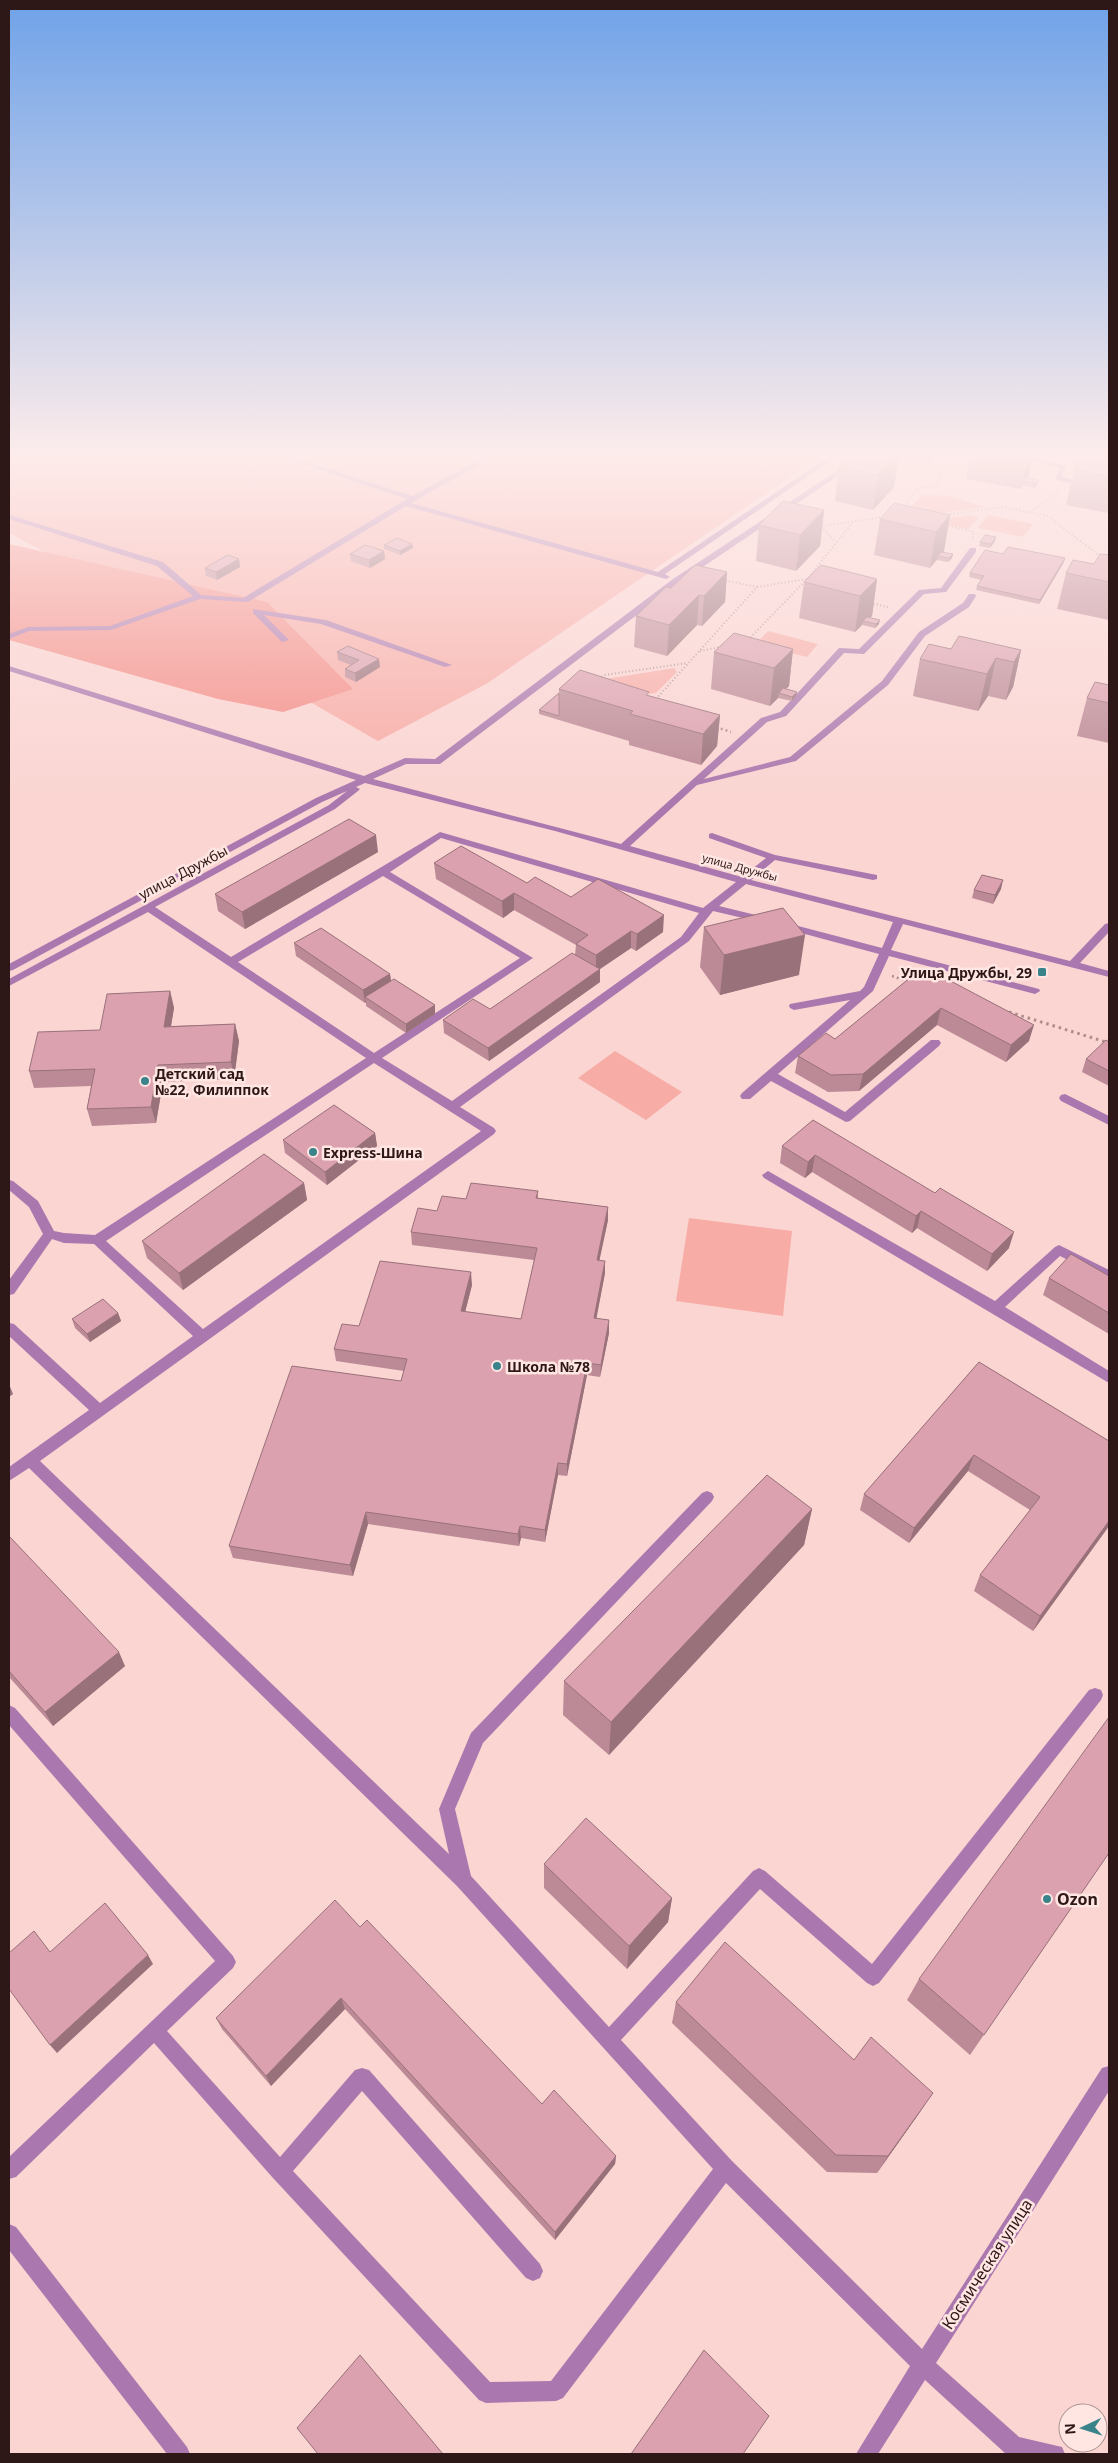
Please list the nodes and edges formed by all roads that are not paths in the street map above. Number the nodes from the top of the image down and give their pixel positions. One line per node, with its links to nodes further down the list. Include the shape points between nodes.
1 (165, 568): 10 (street)
2 (298, 568): 11 (street)
3 (634, 568): 7 (street)
4 (669, 568): 7 (street)
5 (694, 568): 8 (street)
6 (959, 568): 18 (street, via 943,590 922,592 861,652 842,650 783,714 764,720)
7 (659, 575): 8 (street)
8 (676, 581): 17 (street, via 437,762 405,761)
9 (972, 596): 18 (street, via 966,604 922,634 885,683 793,759)
10 (199, 597): 11 (street); 13 (street, via 111,628 28,629)
11 (245, 600): 12 (street)
12 (256, 611): 14 (street); 15 (street, via 323,622)
13 (9, 637)
14 (285, 640)
15 (448, 665)
16 (9, 668): 17 (street, улица Дружбы)
17 (366, 780): 20 (street, улица Дружбы); 25 (street, улица Дружбы, via 332,808); 32 (street, улица Дружбы, via 319,800)
18 (695, 783): 20 (street)
19 (712, 836): 21 (street)
20 (624, 847): 24 (street, улица Дружбы)
21 (773, 857): 23 (street); 24 (street)
22 (383, 872): 26 (street, via 440,835); 30 (street); 39 (street, via 528,958)
23 (873, 877)
24 (741, 880): 26 (street); 27 (street, улица Дружбы)
25 (148, 907): 30 (street); 34 (street, улица Дружбы)
26 (707, 909): 29 (street); 43 (street, via 685,939)
27 (899, 921): 29 (street); 31 (street, улица Дружбы)
28 (1109, 926): 31 (street)
29 (886, 950): 35 (street); 36 (street)
30 (231, 962): 39 (street)
31 (1074, 964): 33 (street, улица Дружбы)
32 (9, 968)
33 (1109, 974)
34 (9, 983)
35 (1035, 991)
36 (864, 994): 37 (street); 40 (street)
37 (794, 1006)
38 (935, 1043): 40 (street, via 846,1118)
39 (374, 1058): 43 (street); 48 (street)
40 (770, 1076): 41 (street)
41 (746, 1096)
42 (1065, 1098): 44 (street)
43 (452, 1107): 53 (street, via 490,1130)
44 (1109, 1121)
45 (768, 1175): 51 (street)
46 (9, 1184): 47 (street, via 34,1204)
47 (48, 1234): 48 (street); 50 (street)
48 (97, 1240): 53 (street)
49 (1109, 1276): 51 (street, via 1059,1250)
50 (9, 1290)
51 (996, 1308): 54 (street)
52 (9, 1328): 55 (street)
53 (203, 1337): 55 (street)
54 (1109, 1378)
55 (99, 1411): 56 (street)
56 (30, 1460): 57 (street); 61 (street)
57 (9, 1475)
58 (707, 1496): 61 (street, via 477,1738 447,1809)
59 (1095, 1695): 63 (street, via 873,1977 759,1877)
60 (9, 1713): 62 (street, via 227,1962)
61 (463, 1880): 63 (street)
62 (154, 2030): 66 (street); 67 (street)
63 (609, 2040): 65 (street)
64 (1109, 2075): 70 (street, Космическая улица)
65 (725, 2168): 67 (street, via 556,2391 486,2393); 70 (street)
66 (9, 2170)
67 (280, 2171): 69 (street, via 362,2077)
68 (9, 2234): 71 (street)
69 (533, 2271)
70 (923, 2363): 72 (street, Космическая улица); 73 (street, via 1014,2448)
71 (180, 2454)
72 (866, 2454)
73 (1054, 2454)

